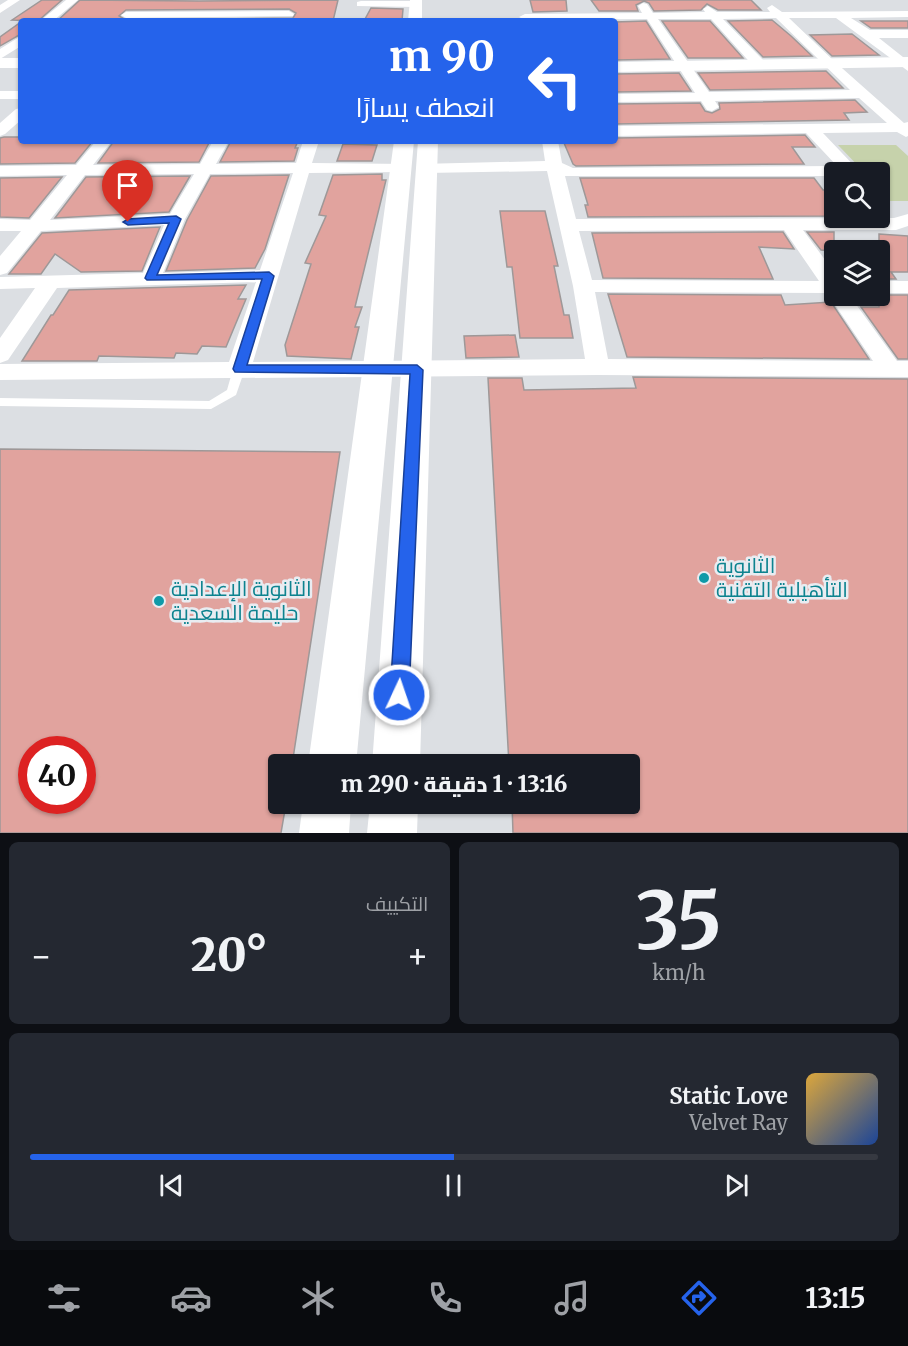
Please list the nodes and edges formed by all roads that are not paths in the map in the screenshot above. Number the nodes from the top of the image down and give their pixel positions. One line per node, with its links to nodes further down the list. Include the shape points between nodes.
1 (15, 0): 10 (street)
2 (73, 0): 19 (street)
3 (143, 0): 20 (street)
4 (640, 0): 18 (street)
5 (699, 0): 17 (street)
6 (763, 0): 12 (street)
7 (213, 2): 21 (street)
8 (416, 2): 9 (street); 22 (street)
9 (359, 5)
10 (0, 10)
11 (289, 14): 21 (street)
12 (778, 14): 13 (street); 17 (street); 24 (street)
13 (838, 14): 14 (street); 23 (street)
14 (908, 14)
15 (587, 15): 16 (street); 18 (street)
16 (524, 16)
17 (714, 16): 18 (street); 33 (street)
18 (649, 17): 34 (street)
19 (50, 18)
20 (122, 18): 21 (street)
21 (205, 18)
22 (415, 18)
23 (855, 26): 24 (street); 25 (street)
24 (792, 27): 31 (street)
25 (867, 34): 26 (street); 32 (street)
26 (908, 34)
27 (18, 42): 28 (street)
28 (0, 55)
29 (0, 63): 30 (street)
30 (18, 63)
31 (829, 64): 32 (street); 33 (street); 36 (street)
32 (906, 64)
33 (760, 65): 34 (street)
34 (682, 66): 35 (street); 39 (street)
35 (618, 67)
36 (862, 94): 39 (street); 44 (street)
37 (0, 95): 38 (street)
38 (18, 95)
39 (703, 96): 40 (street); 42 (street)
40 (618, 98)
41 (18, 115): 45 (street)
42 (728, 129): 43 (street); 46 (street)
43 (811, 129): 44 (street); 52 (street)
44 (906, 129)
45 (0, 131)
46 (618, 131)
47 (102, 144): 56 (street)
48 (219, 144): 57 (street)
49 (310, 144): 54 (street)
50 (550, 144): 53 (street)
51 (415, 154): 53 (street); 54 (street); 81 (street); 82 (street)
52 (842, 162)
53 (554, 166): 58 (street, via 571,173); 64 (street)
54 (303, 167): 57 (street); 68 (street)
55 (0, 171): 56 (street)
56 (80, 171): 57 (street); 65 (street)
57 (202, 171): 60 (street)
58 (824, 172)
59 (890, 213): 61 (street)
60 (176, 219): 65 (street); 69 (street)
61 (902, 222): 62 (street)
62 (789, 224): 64 (street); 67 (street)
63 (0, 225): 65 (street)
64 (568, 225): 72 (street)
65 (33, 226): 66 (street)
66 (0, 269)
67 (824, 273)
68 (269, 276): 69 (street); 79 (street)
69 (150, 278): 70 (street)
70 (50, 282): 71 (street); 77 (street)
71 (0, 283)
72 (583, 286): 73 (street); 78 (street)
73 (824, 287)
74 (890, 287): 75 (street)
75 (908, 287)
76 (848, 306): 80 (street)
77 (0, 355)
78 (598, 367): 80 (street); 82 (street)
79 (239, 369): 81 (street); 83 (street); 84 (lane, via 232,392 212,405)
80 (899, 369)
81 (376, 370): 82 (street); 85 (street)
82 (417, 370): 86 (street)
83 (0, 372)
84 (0, 402)
85 (333, 754)
86 (397, 754)
87 (326, 814): 89 (street)
88 (393, 814): 90 (street)
89 (324, 833)
90 (392, 833)

